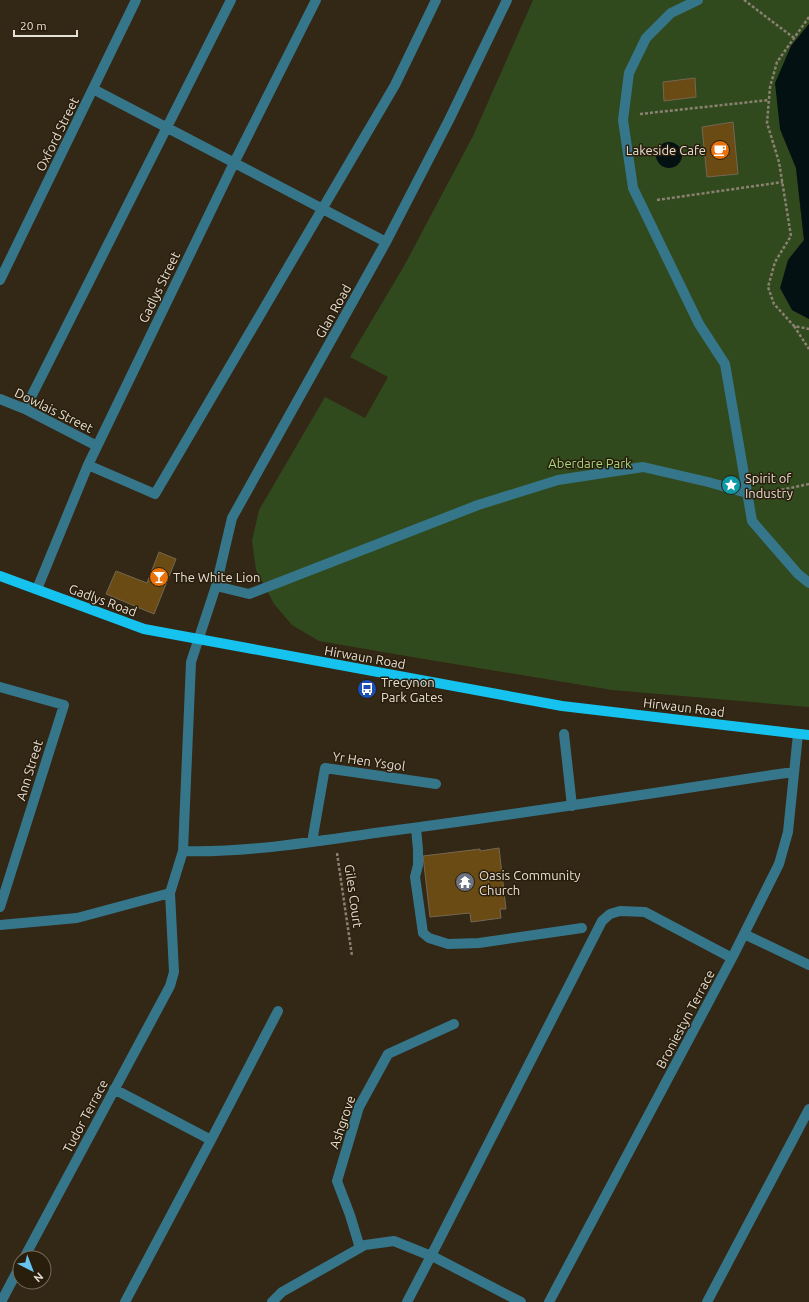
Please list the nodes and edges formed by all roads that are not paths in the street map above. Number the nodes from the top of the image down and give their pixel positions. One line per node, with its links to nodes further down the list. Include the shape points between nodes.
1 (136, 0): 7 (street, Oxford Street)
2 (231, 0): 8 (street)
3 (316, 0): 9 (street, Gadlys Street)
4 (436, 0): 10 (street, via 395,85)
5 (507, 0): 11 (street, Glan Road)
6 (698, 0): 17 (street, via 671,13 646,38 629,73 623,120 633,188 699,324 725,364)
7 (93, 89): 8 (street); 12 (street, Oxford Street)
8 (166, 127): 9 (street); 14 (street)
9 (234, 162): 10 (street); 15 (street, Gadlys Street)
10 (322, 209): 11 (street); 16 (street, via 156,494)
11 (386, 242): 20 (street, Glan Road, via 232,518)
12 (0, 280)
13 (0, 399): 14 (street, Dowlais Street)
14 (25, 409): 15 (street, Dowlais Street)
15 (97, 446): 16 (street, Gadlys Street)
16 (88, 465): 21 (street, Gadlys Street)
17 (748, 495): 19 (street, via 752,521 798,574); 20 (street, via 708,482 643,467 558,480 478,506 249,594)
18 (0, 576): 21 (main road, Gadlys Road)
19 (809, 582)
20 (216, 586): 22 (street, Glan Road)
21 (37, 590): 22 (main road, Gadlys Road, via 144,629)
22 (198, 640): 25 (main road, Hirwaun Road, via 562,706); 32 (street, via 191,662)
23 (0, 686): 34 (street, Ann Street, via 64,705)
24 (564, 734): 29 (street)
25 (798, 734): 26 (main road, Hirwaun Road); 27 (street, Broniestyn Terrace)
26 (809, 735)
27 (794, 772): 29 (street); 37 (street, Broniestyn Terrace, via 788,832 779,864)
28 (436, 784): 31 (street, Yr Hen Ysgol, via 325,768)
29 (572, 806): 30 (street)
30 (416, 828): 31 (street); 36 (street, via 418,865 415,877 423,933 429,938 448,944 479,943)
31 (312, 842): 32 (street, via 212,852)
32 (183, 851): 33 (street)
33 (170, 893): 35 (street, via 77,918); 42 (street, Tudor Terrace, via 174,972 170,986)
34 (0, 907)
35 (0, 925)
36 (582, 928)
37 (744, 934): 38 (street, Broniestyn Terrace); 39 (street)
38 (732, 958): 47 (street, via 646,912 620,911 610,914 602,921); 54 (street, Broniestyn Terrace)
39 (809, 965)
40 (278, 1011): 44 (street)
41 (454, 1024): 45 (street, Ashgrove, via 388,1054 359,1107 337,1181)
42 (114, 1089): 44 (street); 46 (street, Tudor Terrace)
43 (809, 1109): 55 (street)
44 (211, 1140): 50 (street)
45 (360, 1248): 47 (street, via 365,1244 394,1241); 51 (street, via 282,1292)
46 (28, 1250)
47 (431, 1256): 52 (street); 53 (street)
48 (12, 1281): 49 (street)
49 (1, 1302)
50 (125, 1302)
51 (272, 1302)
52 (407, 1302)
53 (521, 1302)
54 (549, 1302)
55 (707, 1302)

